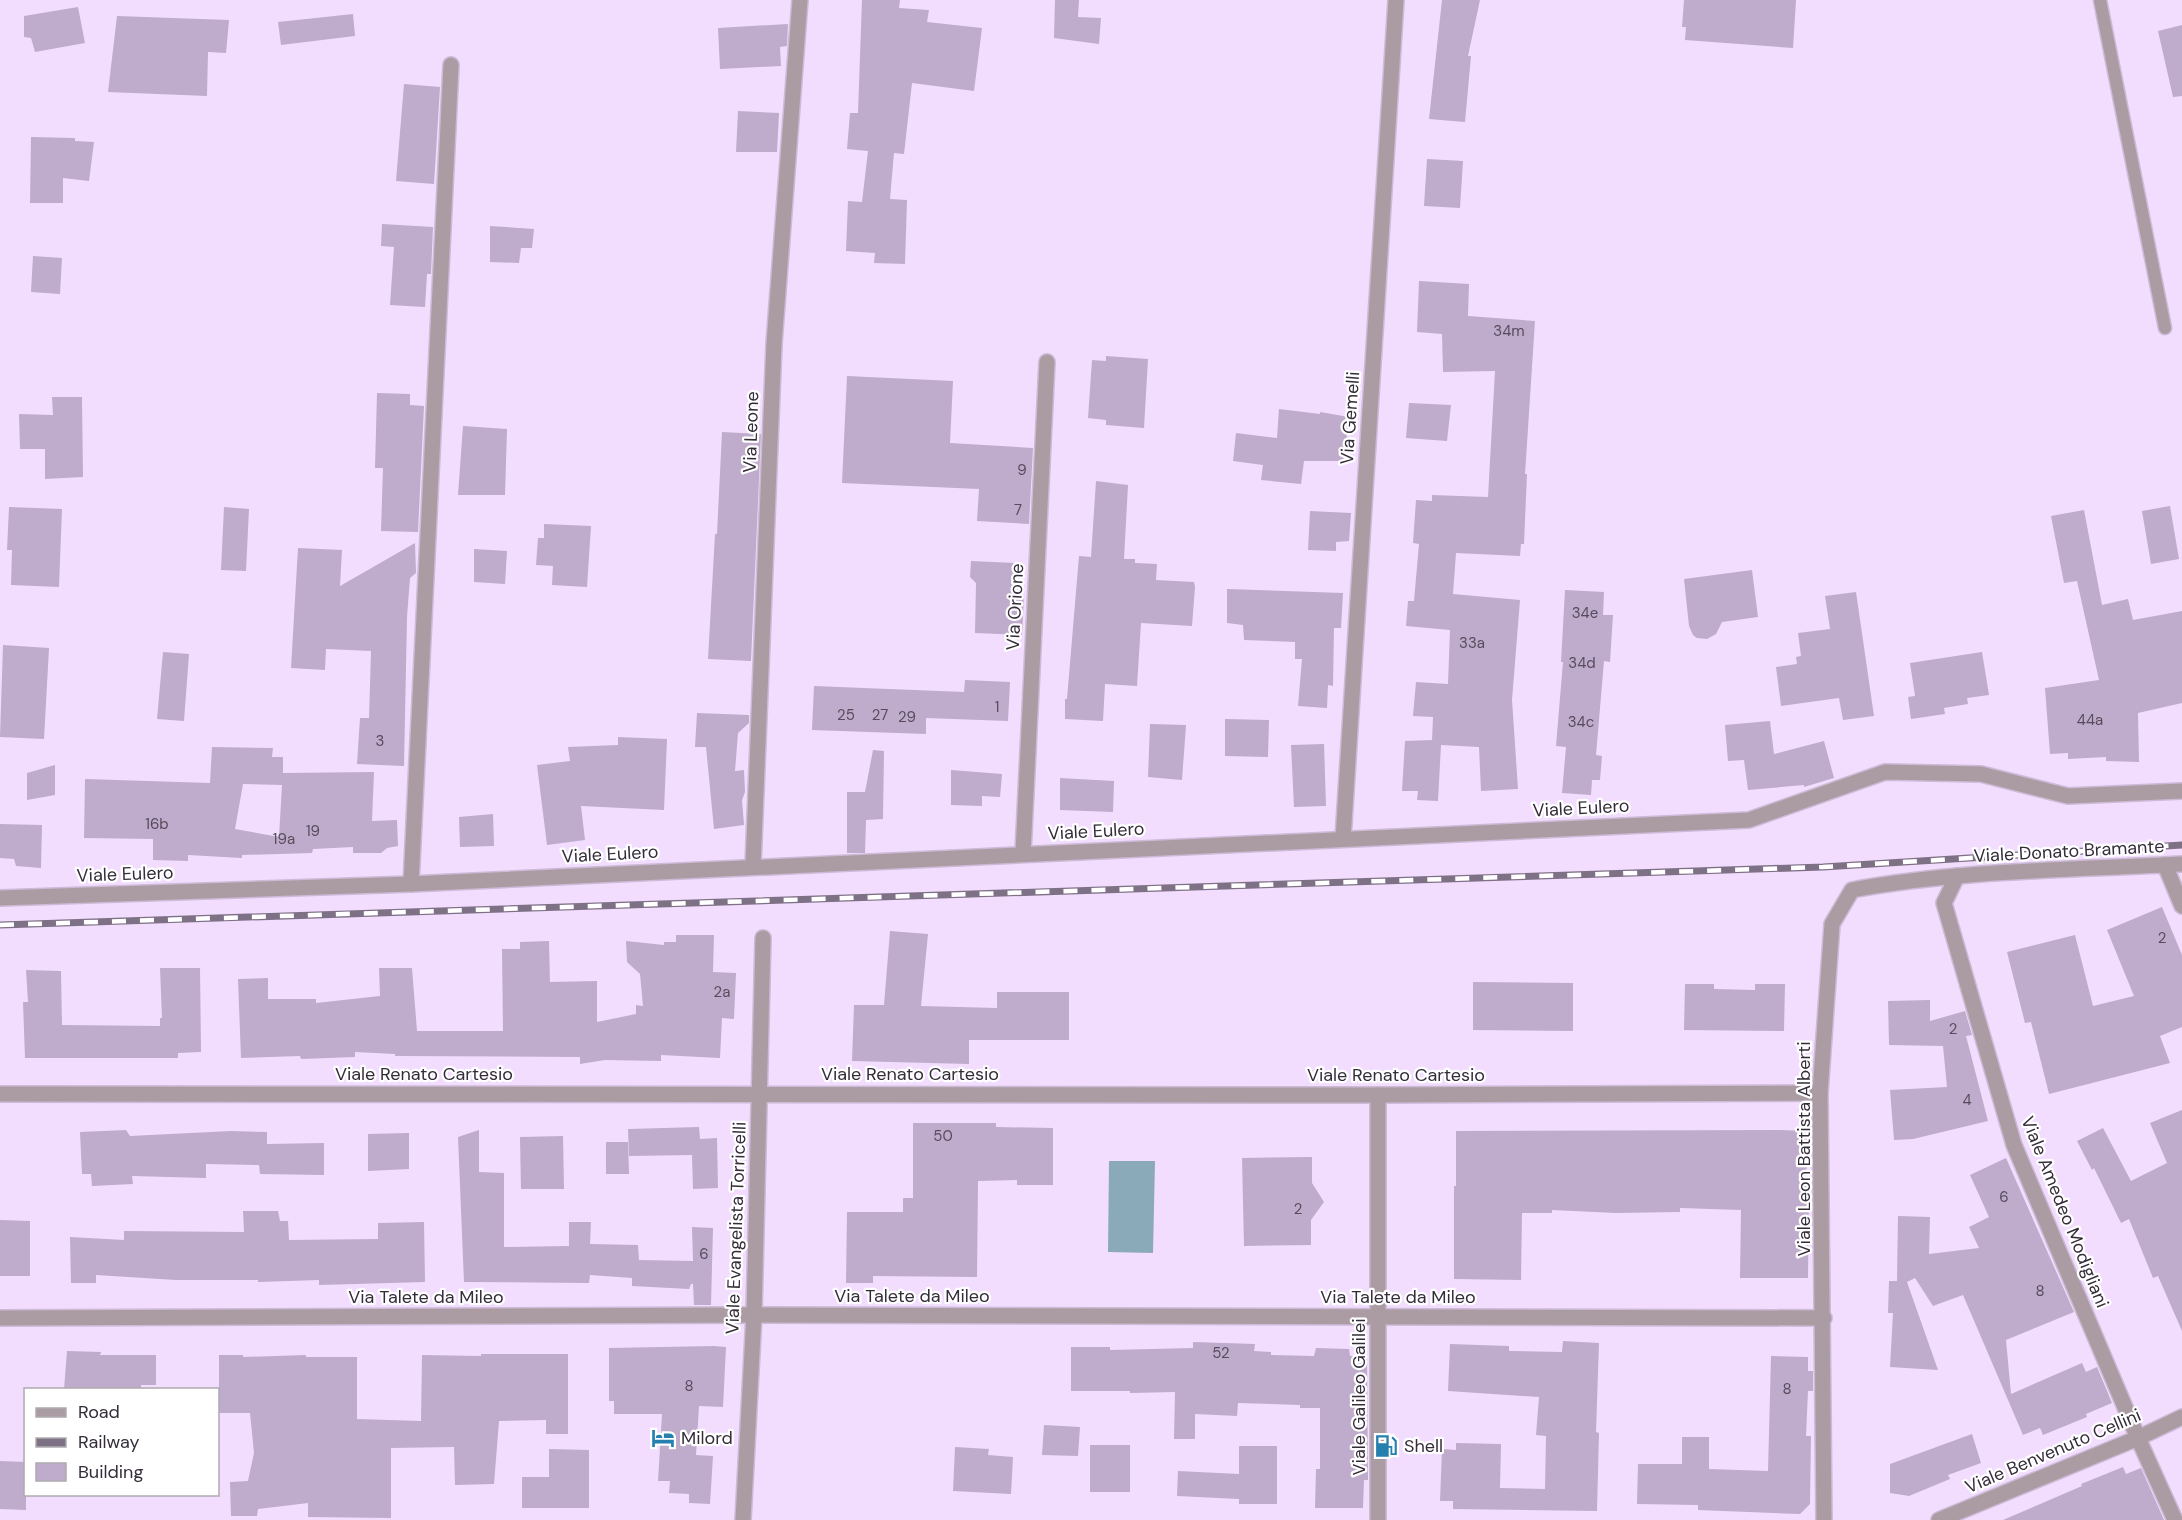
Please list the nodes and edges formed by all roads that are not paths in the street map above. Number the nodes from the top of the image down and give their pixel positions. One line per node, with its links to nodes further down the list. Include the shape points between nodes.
1 (800, 0): 12 (street, Via Leone, via 774,344)
2 (1396, 0): 8 (street, Via Gemelli)
3 (2100, 0): 5 (lane)
4 (451, 65): 14 (street)
5 (2165, 328)
6 (1047, 362): 9 (street, Via Orione)
7 (2182, 791): 8 (street, Viale Eulero, via 2068,796 1981,774 1885,771 1749,820)
8 (1343, 838): 9 (street, Viale Eulero)
9 (1023, 854): 12 (street, Viale Eulero)
10 (2182, 864): 11 (street, Viale Donato Bramante)
11 (2164, 865): 13 (street, Viale Donato Bramante); 16 (street)
12 (753, 866): 14 (street, Viale Eulero)
13 (1957, 876): 19 (street, Viale Leon Battista Alberti, via 1852,890 1832,924); 27 (street, Viale Amedeo Modigliani, via 1944,903 2014,1145)
14 (411, 884): 15 (street, Viale Eulero)
15 (0, 898)
16 (2182, 906)
17 (763, 938): 18 (street, Viale Evangelista Torricelli)
18 (761, 1093): 20 (street, Viale Renato Cartesio); 21 (street, Viale Renato Cartesio); 22 (street, Viale Evangelista Torricelli)
19 (1820, 1093): 21 (street, Viale Renato Cartesio); 25 (street, Viale Leon Battista Alberti)
20 (0, 1094)
21 (1378, 1095): 23 (street, Viale Galileo Galilei)
22 (754, 1315): 23 (street, Via Talete da Mileo); 24 (street, Via Talete da Mileo); 28 (street, Viale Evangelista Torricelli)
23 (1378, 1317): 25 (street, Via Talete da Mileo); 29 (street, Viale Galileo Galilei)
24 (0, 1318)
25 (1824, 1318): 30 (street, Viale Leon Battista Alberti)
26 (2182, 1417): 27 (street, Viale Benvenuto Cellini)
27 (2138, 1438): 31 (street, Viale Benvenuto Cellini); 32 (street, Viale Amedeo Modigliani)
28 (743, 1520)
29 (1378, 1520)
30 (1824, 1520)
31 (1939, 1520)
32 (2175, 1520)

